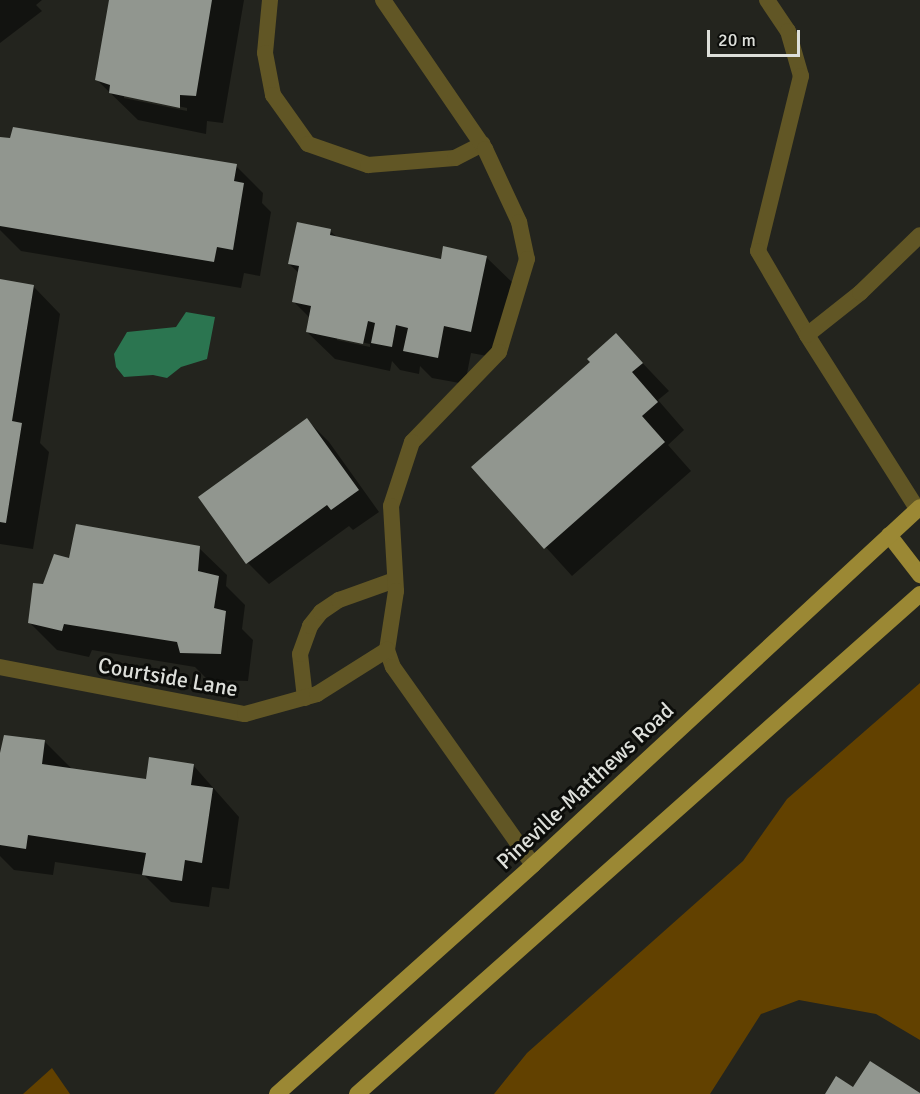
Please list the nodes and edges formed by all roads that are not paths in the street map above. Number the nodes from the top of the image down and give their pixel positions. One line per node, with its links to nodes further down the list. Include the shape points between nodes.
1 (270, 0): 4 (street, via 265,53 273,95 308,144 368,165 455,158)
2 (383, 0): 4 (street)
3 (767, 0): 6 (street, via 788,31 801,76 758,251)
4 (483, 144): 10 (street, via 519,222 527,259 498,352 412,442 391,507)
5 (920, 235): 6 (street, via 860,293)
6 (807, 335): 7 (street)
7 (919, 508): 8 (main road, Pineville-Matthews Road)
8 (889, 535): 9 (main road); 15 (main road, Pineville-Matthews Road)
9 (920, 575)
10 (395, 580): 12 (street); 14 (street, via 339,600 310,626 300,654)
11 (920, 594): 17 (main road)
12 (387, 650): 14 (street, Courtside Lane, via 317,694); 15 (street, via 393,667)
13 (0, 668): 14 (street, Courtside Lane, via 245,714)
14 (304, 698)
15 (533, 865): 16 (main road, Pineville-Matthews Road)
16 (277, 1094)
17 (357, 1094)

